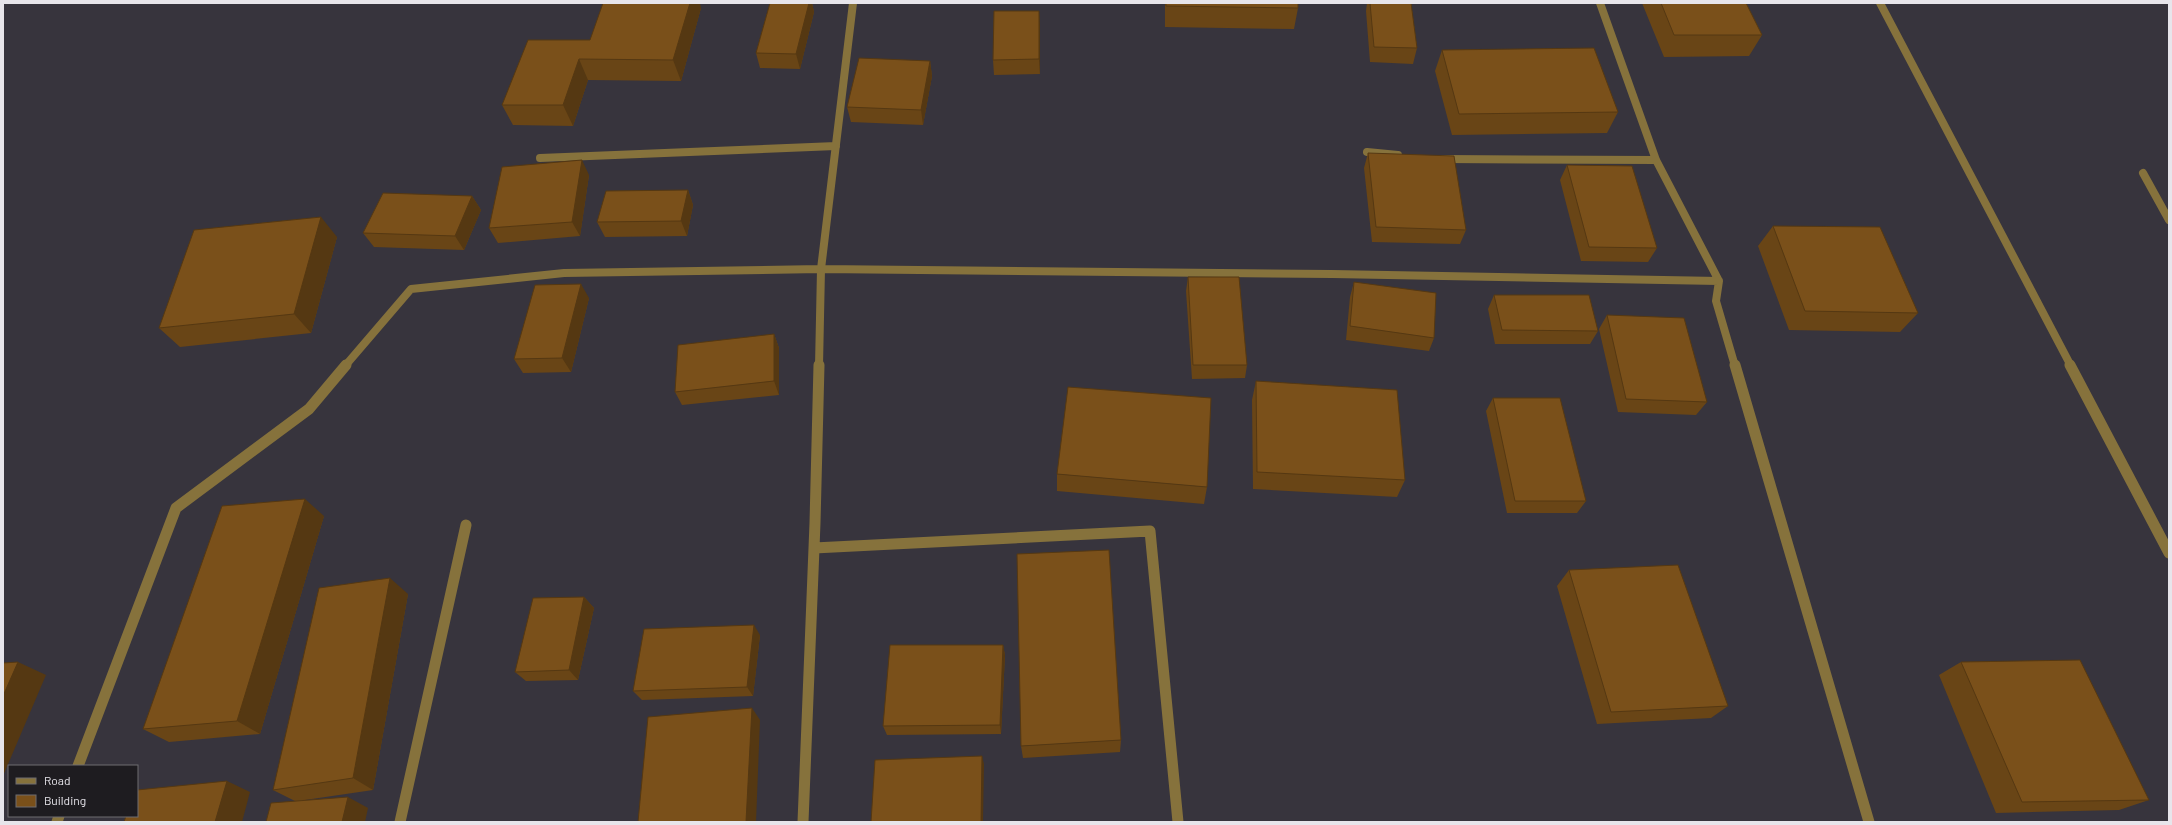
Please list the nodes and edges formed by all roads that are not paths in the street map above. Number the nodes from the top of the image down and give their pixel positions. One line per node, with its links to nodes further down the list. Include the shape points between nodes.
1 (853, 3): 4 (street)
2 (1600, 3): 9 (street)
3 (1880, 3): 16 (street)
4 (836, 146): 7 (street); 12 (street)
5 (1367, 152): 6 (street)
6 (1405, 155)
7 (540, 158)
8 (1435, 158): 9 (street)
9 (1656, 160): 13 (street)
10 (2143, 173): 11 (street)
11 (2169, 220)
12 (821, 269): 13 (street); 15 (street); 17 (street, via 564,274 411,289 309,409 176,508)
13 (1720, 281): 21 (street, via 1716,301)
14 (466, 525): 18 (street)
15 (814, 548): 19 (street); 20 (street, via 1150,531)
16 (2169, 553)
17 (78, 765)
18 (400, 822)
19 (803, 822)
20 (1178, 822)
21 (1869, 822)

